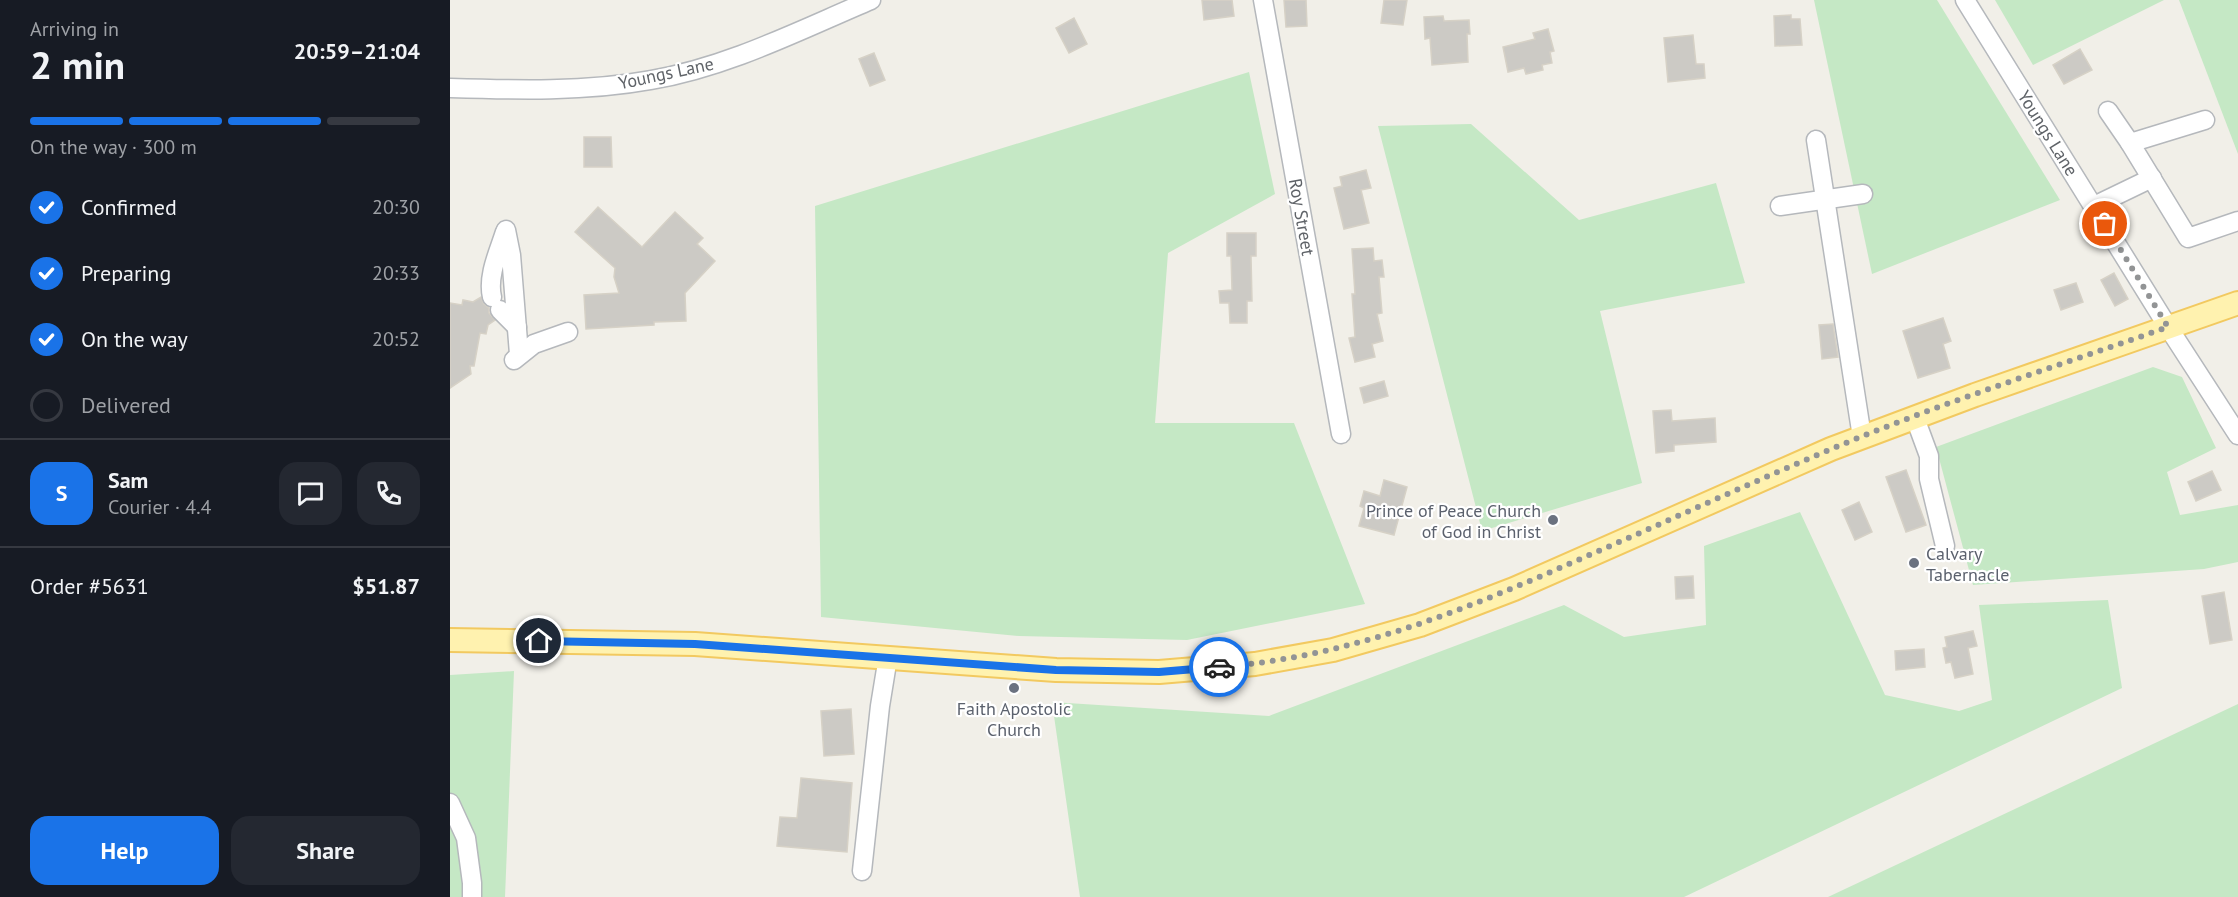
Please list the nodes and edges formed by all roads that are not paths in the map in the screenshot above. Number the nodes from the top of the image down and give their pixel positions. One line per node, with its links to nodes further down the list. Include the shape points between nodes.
1 (871, 0): 4 (street, Youngs Lane)
2 (1263, 0): 21 (street, Roy Street)
3 (1965, 0): 14 (street, Youngs Lane)
4 (846, 5): 5 (street, Youngs Lane, via 723,61 652,80 561,89)
5 (450, 88)
6 (2108, 111): 9 (street)
7 (2205, 120): 9 (street)
8 (1816, 140): 12 (street)
9 (2130, 143): 10 (street)
10 (2152, 178): 14 (street); 15 (street, via 2188,237)
11 (1863, 194): 12 (street)
12 (1826, 200): 13 (street); 23 (street)
13 (1780, 206)
14 (2094, 206): 18 (street, Youngs Lane)
15 (2238, 221)
16 (2238, 303): 18 (main road)
17 (517, 327): 17 (street, via 511,255 506,230 491,283 496,303); 19 (street, via 516,358 534,344)
18 (2168, 327): 20 (main road); 22 (street, Youngs Lane)
19 (568, 332)
20 (1915, 418): 23 (main road); 24 (street, via 1929,456 1929,479)
21 (1341, 434)
22 (2238, 435)
23 (1863, 437): 26 (main road, via 1514,588 1420,625 1333,650 1255,664 1159,672 1056,670)
24 (1945, 546)
25 (450, 640): 26 (main road, via 695,644)
26 (888, 657): 28 (street)
27 (450, 802): 29 (street, via 466,838)
28 (862, 871)
29 (472, 897)

